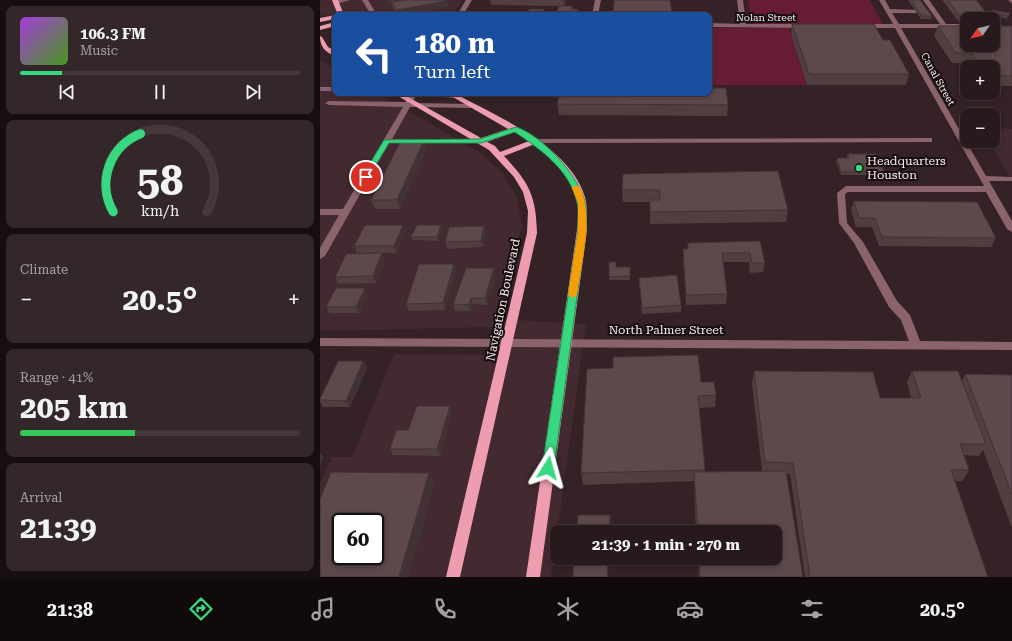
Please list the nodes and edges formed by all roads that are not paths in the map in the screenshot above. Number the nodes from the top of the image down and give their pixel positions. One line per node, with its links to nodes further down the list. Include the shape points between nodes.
1 (347, 0): 8 (street)
2 (365, 0): 14 (street)
3 (469, 0): 15 (street)
4 (598, 0): 16 (street)
5 (740, 0): 21 (street)
6 (882, 0): 9 (street, Canal Street)
7 (926, 0): 12 (street)
8 (335, 1): 13 (main road)
9 (889, 11): 10 (street); 24 (street, Canal Street)
10 (916, 11)
11 (925, 11): 12 (street)
12 (933, 11): 25 (street)
13 (340, 12)
14 (372, 12)
15 (462, 12)
16 (596, 12)
17 (332, 18): 18 (main road)
18 (320, 20)
19 (332, 25): 27 (main road)
20 (712, 25): 21 (street, Nolan Street)
21 (743, 26): 22 (street, Nolan Street)
22 (811, 26)
23 (856, 26): 24 (street)
24 (897, 26): 25 (street); 43 (street, Canal Street)
25 (944, 26): 26 (street)
26 (960, 26)
27 (320, 28)
28 (320, 38): 29 (main road)
29 (332, 52)
30 (320, 89): 31 (street)
31 (332, 89)
32 (456, 96): 36 (main road)
33 (410, 100): 34 (street); 35 (main road, Navigation Boulevard); 39 (street)
34 (329, 104)
35 (420, 106): 36 (street); 40 (main road, Navigation Boulevard)
36 (474, 106): 37 (main road)
37 (516, 129): 40 (main road); 41 (main road)
38 (929, 140): 41 (street)
39 (386, 141): 40 (street); 47 (street)
40 (481, 141): 42 (main road, Navigation Boulevard)
41 (536, 141): 42 (main road); 52 (main road, via 573,180 582,203 582,230)
42 (499, 155): 51 (main road, Navigation Boulevard, via 518,176 527,192 532,211 532,233)
43 (982, 178): 44 (street); 45 (street, Canal Street)
44 (1012, 179)
45 (989, 189): 48 (street, Canal Street); 53 (street, via 846,189 841,193 843,223 861,247 894,304 906,318)
46 (320, 212): 47 (street)
47 (345, 212): 49 (street)
48 (1011, 227)
49 (320, 256)
50 (320, 342): 51 (street, North Palmer Street)
51 (508, 342): 52 (street, North Palmer Street); 55 (main road, Navigation Boulevard)
52 (566, 342): 53 (street, North Palmer Street); 56 (main road)
53 (916, 345): 54 (street, North Palmer Street)
54 (1012, 346)
55 (453, 577)
56 (533, 577)

